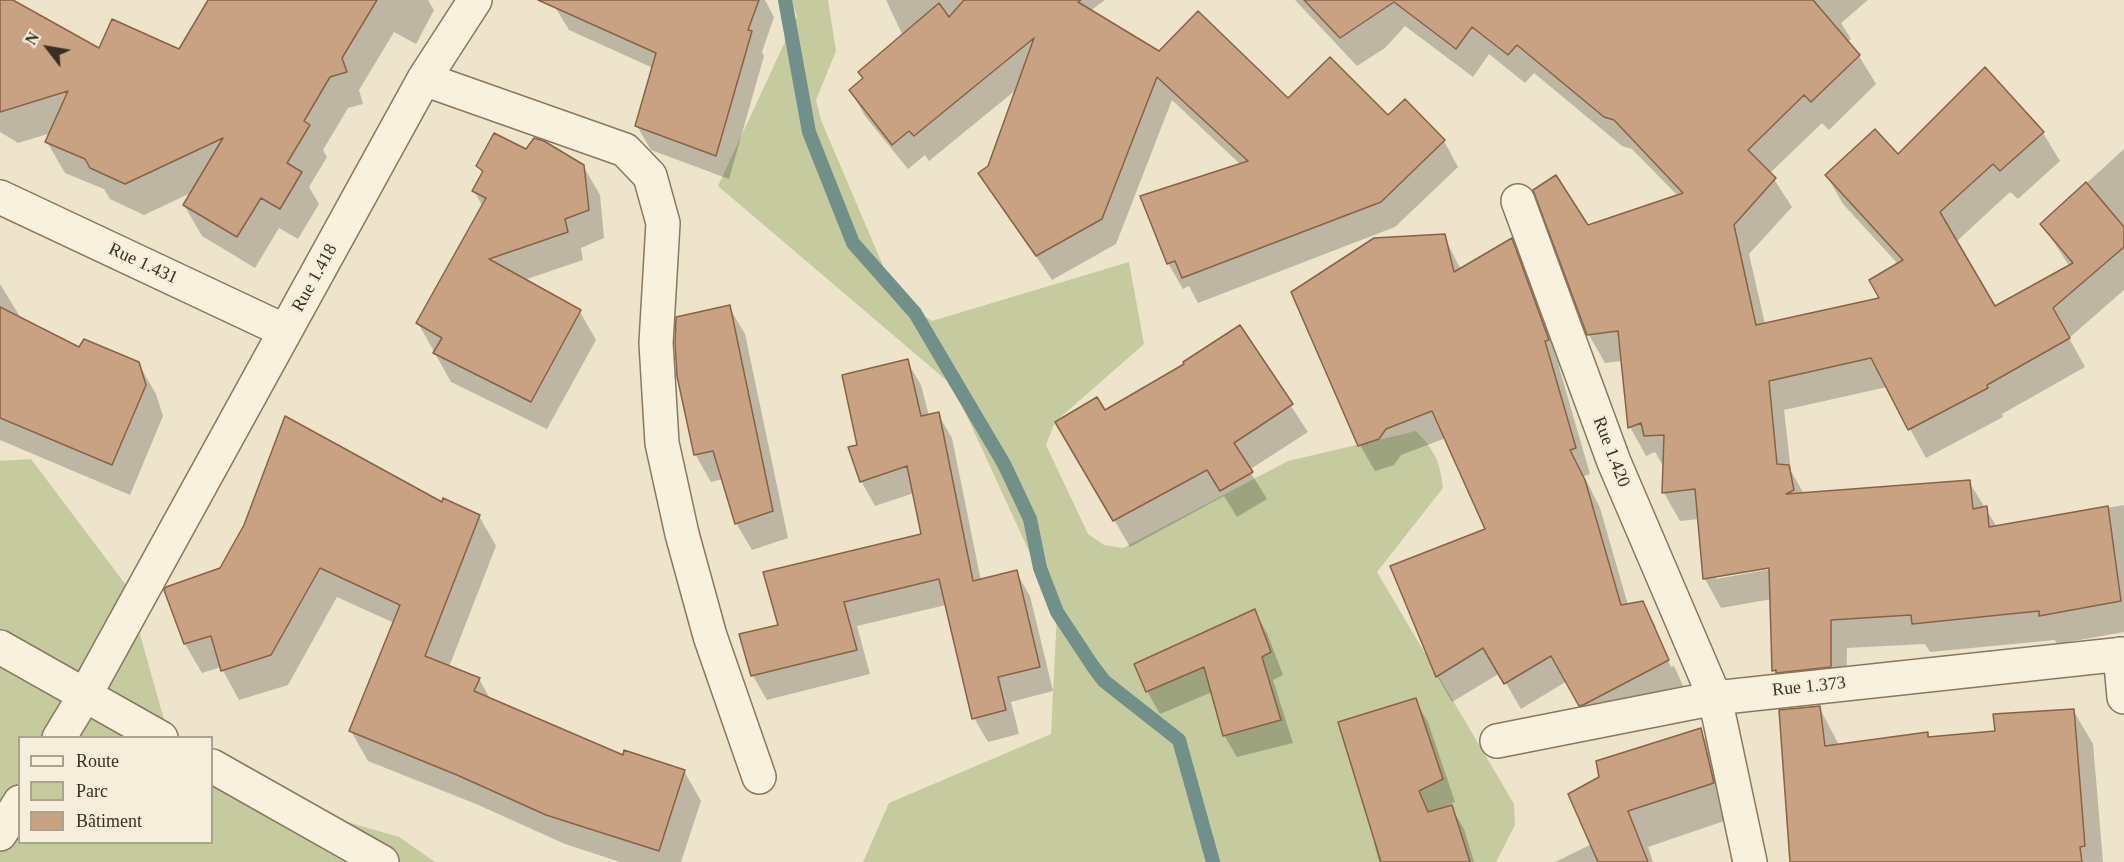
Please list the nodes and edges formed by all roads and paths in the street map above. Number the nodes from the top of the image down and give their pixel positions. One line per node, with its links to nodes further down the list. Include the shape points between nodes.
1 (475, 0): 2 (street, Rue 1.418)
2 (424, 79): 5 (street, Rue 1.418); 15 (street, via 625,150 650,176 663,223 656,343 662,443 710,636)
3 (0, 197): 5 (street, Rue 1.431)
4 (1518, 201): 10 (street, Rue 1.420, via 1614,462)
5 (285, 331): 8 (street, Rue 1.418)
6 (0, 647): 8 (street)
7 (2122, 654): 9 (street); 10 (street, Rue 1.373)
8 (85, 695): 11 (street, Rue 1.418); 12 (street)
9 (2124, 697)
10 (1715, 698): 13 (street, Rue 1.373); 19 (street, Rue 1.420)
11 (60, 736)
12 (157, 736)
13 (1497, 741)
14 (213, 767): 18 (street)
15 (759, 777)
16 (18, 805): 17 (street)
17 (0, 834)
18 (382, 862)
19 (1750, 862)

